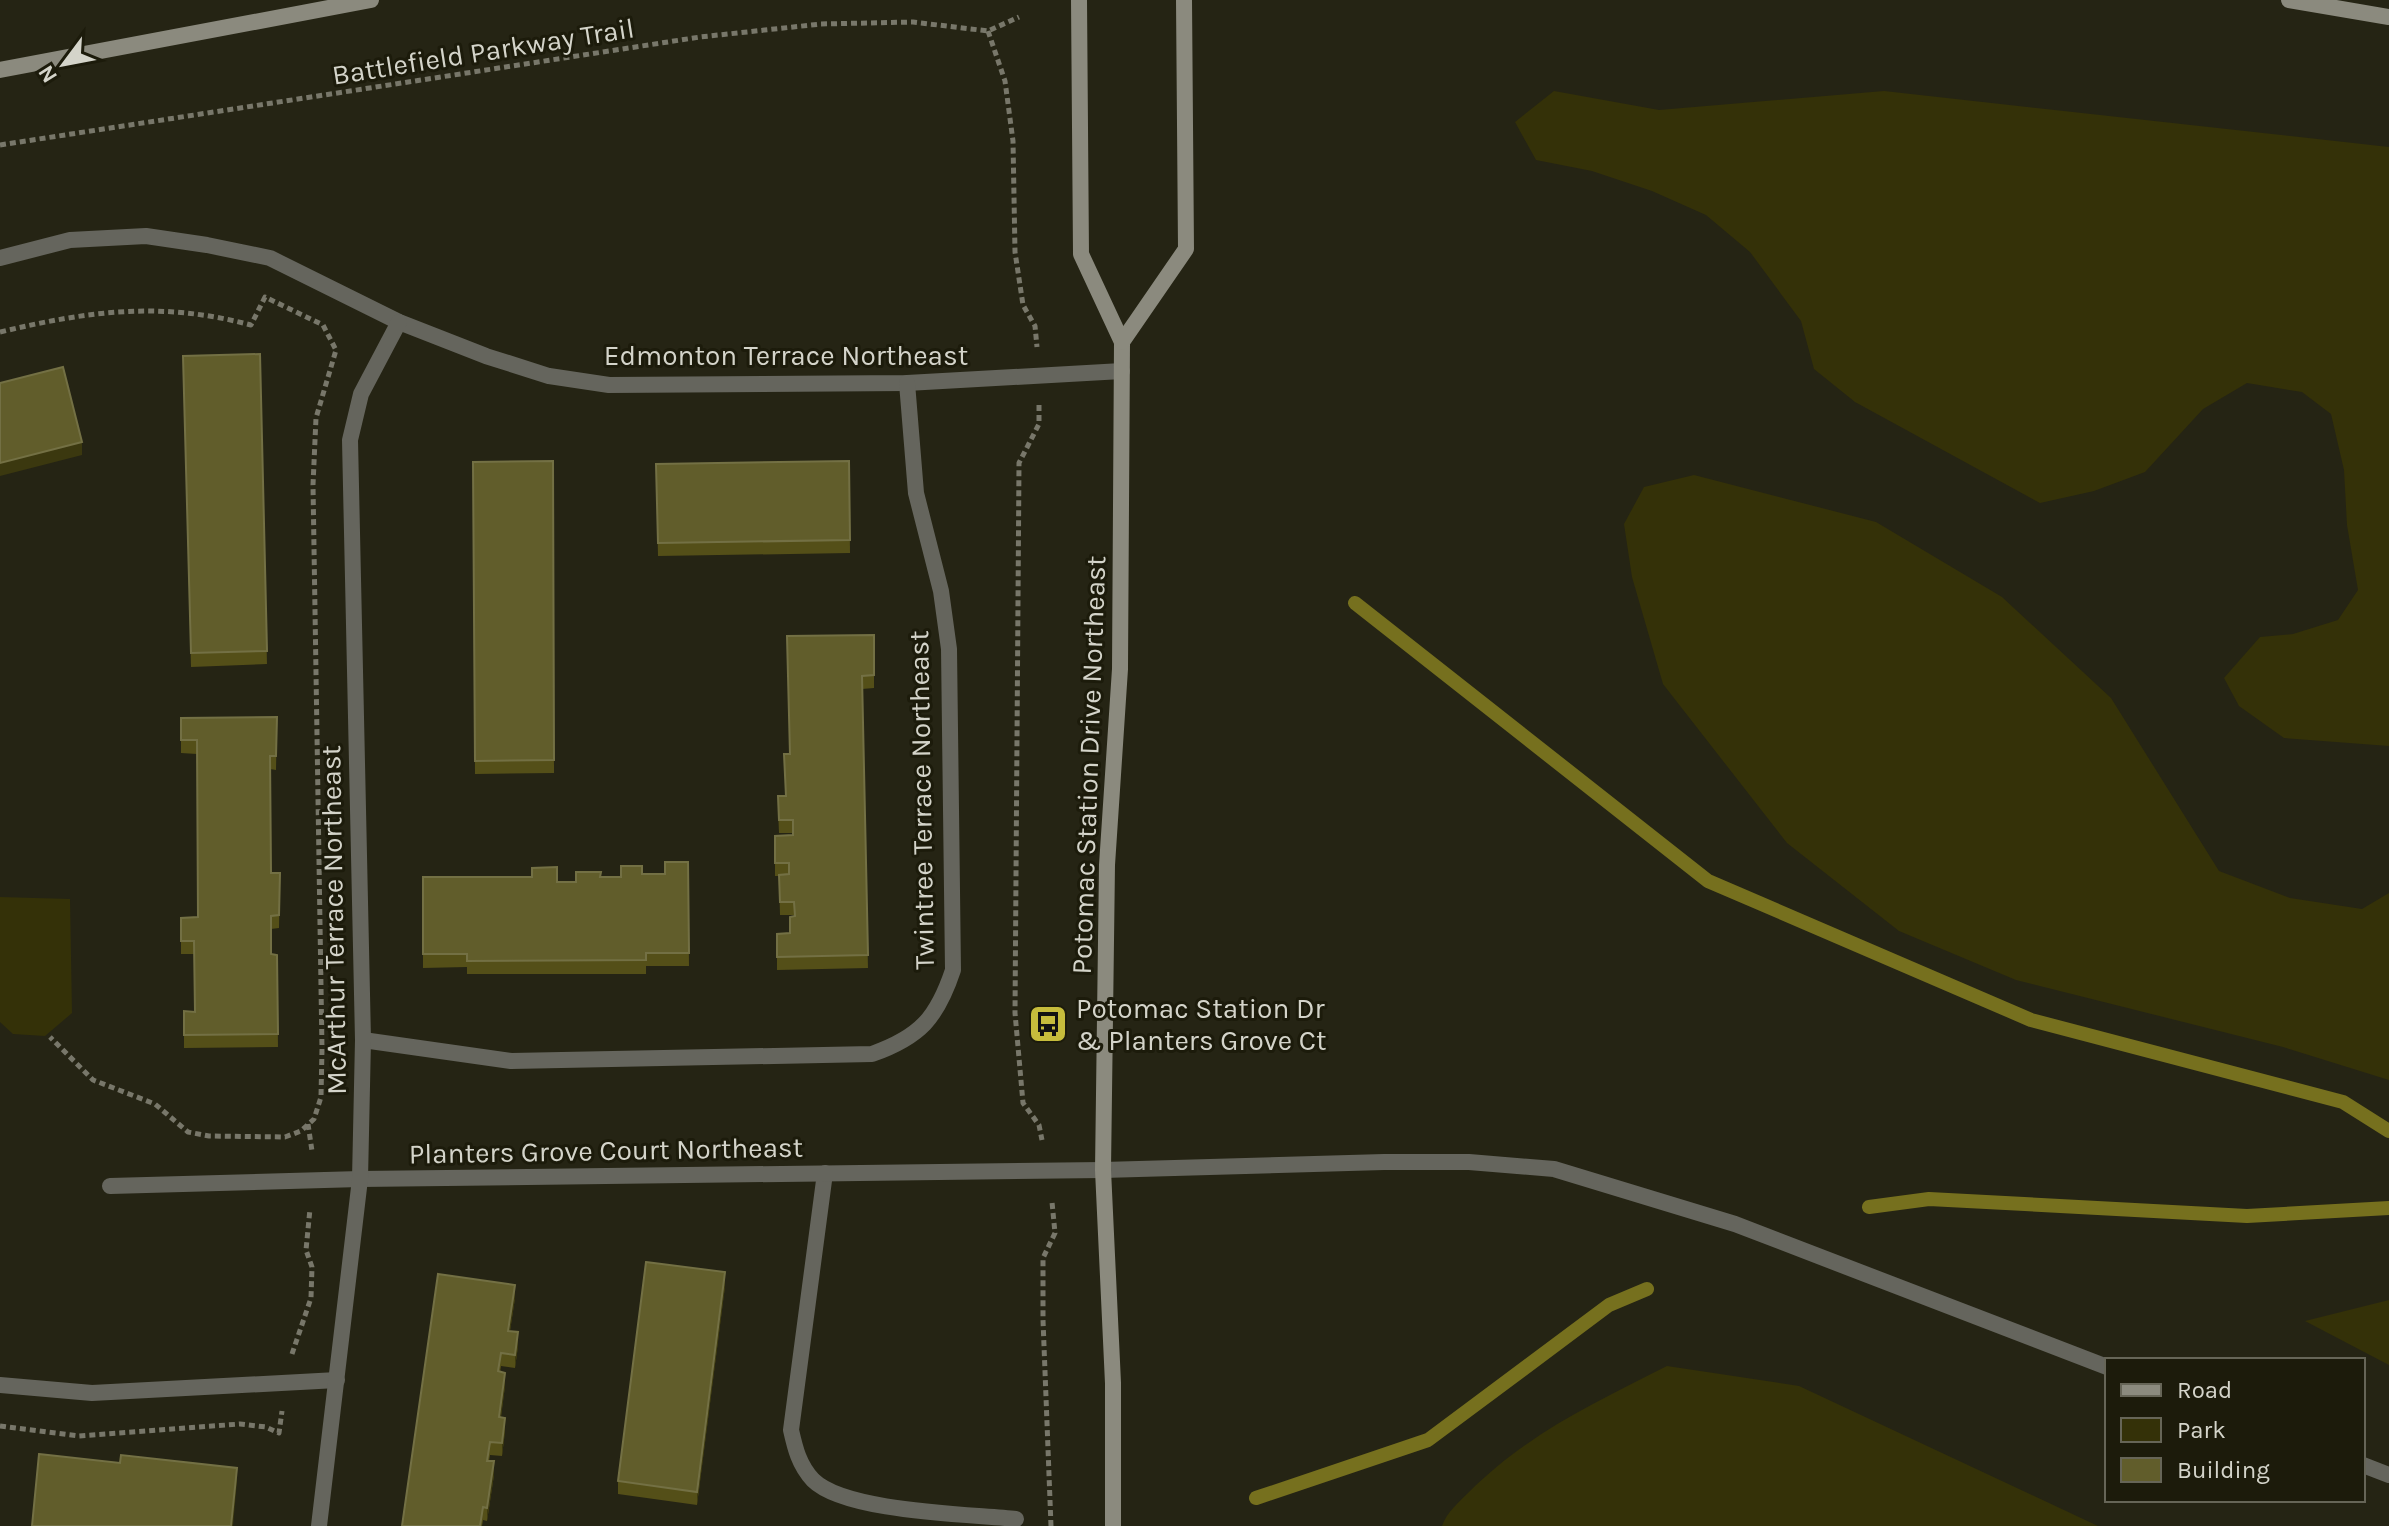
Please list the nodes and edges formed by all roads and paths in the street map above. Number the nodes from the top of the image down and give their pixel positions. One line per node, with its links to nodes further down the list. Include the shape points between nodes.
1 (371, 0): 8 (street)
2 (1079, 0): 13 (street, Potomac Station Drive Northeast, via 1081,254)
3 (1184, 0): 13 (street, via 1186,249)
4 (2289, 0): 6 (street)
5 (1019, 17): 7 (path)
6 (2389, 17)
7 (988, 31): 9 (path, Battlefield Parkway Trail, via 898,22 700,37); 15 (path, via 1005,81 1013,141 1015,252 1023,305 1035,326)
8 (0, 70)
9 (0, 145)
10 (0, 258): 11 (street, Edmonton Terrace Northeast, via 85,239 146,236 207,245 270,258)
11 (399, 322): 16 (street, Edmonton Terrace Northeast, via 549,376 609,385); 18 (street, McArthur Terrace Northeast, via 361,394 350,440)
12 (0, 332): 19 (path, via 55,319 149,309 251,325 265,297 323,325 332,339 336,350 316,418 313,485 322,1049 321,1097)
13 (1122, 342): 14 (street, Potomac Station Drive Northeast)
14 (1122, 371): 15 (street, Edmonton Terrace Northeast); 21 (street, Potomac Station Drive Northeast, via 1120,654 1107,865)
15 (1040, 378): 16 (street, Edmonton Terrace Northeast); 20 (path, via 1039,424 1019,463 1015,1013 1023,1103 1039,1125)
16 (907, 383): 18 (street, Twintree Terrace Northeast, via 916,493 941,591 949,649 953,970 942,1002 925,1026 900,1044 872,1054 511,1061)
17 (50, 1037): 19 (path, via 93,1080 155,1104 188,1132 285,1137)
18 (363, 1040): 23 (street, McArthur Terrace Northeast)
19 (308, 1124): 24 (path)
20 (1048, 1170): 21 (street, Planters Grove Court Northeast); 22 (street, Planters Grove Court Northeast); 35 (path, via 1055,1233 1043,1258)
21 (1103, 1170): 26 (street, Planters Grove Court Northeast, via 1384,1162 1554,1169 1735,1224); 36 (street, Potomac Station Drive Northeast, via 1113,1383)
22 (825, 1173): 23 (street, Planters Grove Court Northeast); 33 (street, via 791,1430 797,1457 813,1480 838,1497)
23 (360, 1179): 24 (street, Planters Grove Court Northeast); 27 (street, McArthur Terrace Northeast)
24 (312, 1180): 25 (street, Planters Grove Court Northeast); 28 (path, via 306,1250 312,1267 311,1298 294,1342)
25 (110, 1186)
26 (2105, 1366)
27 (337, 1380): 28 (street); 34 (street, McArthur Terrace Northeast)
28 (287, 1383): 29 (street, via 92,1393); 30 (path, via 279,1433 240,1424 79,1436)
29 (0, 1385)
30 (0, 1426)
31 (2365, 1466): 32 (street)
32 (2389, 1475)
33 (1016, 1519)
34 (319, 1526)
35 (1051, 1526)
36 (1113, 1526)

